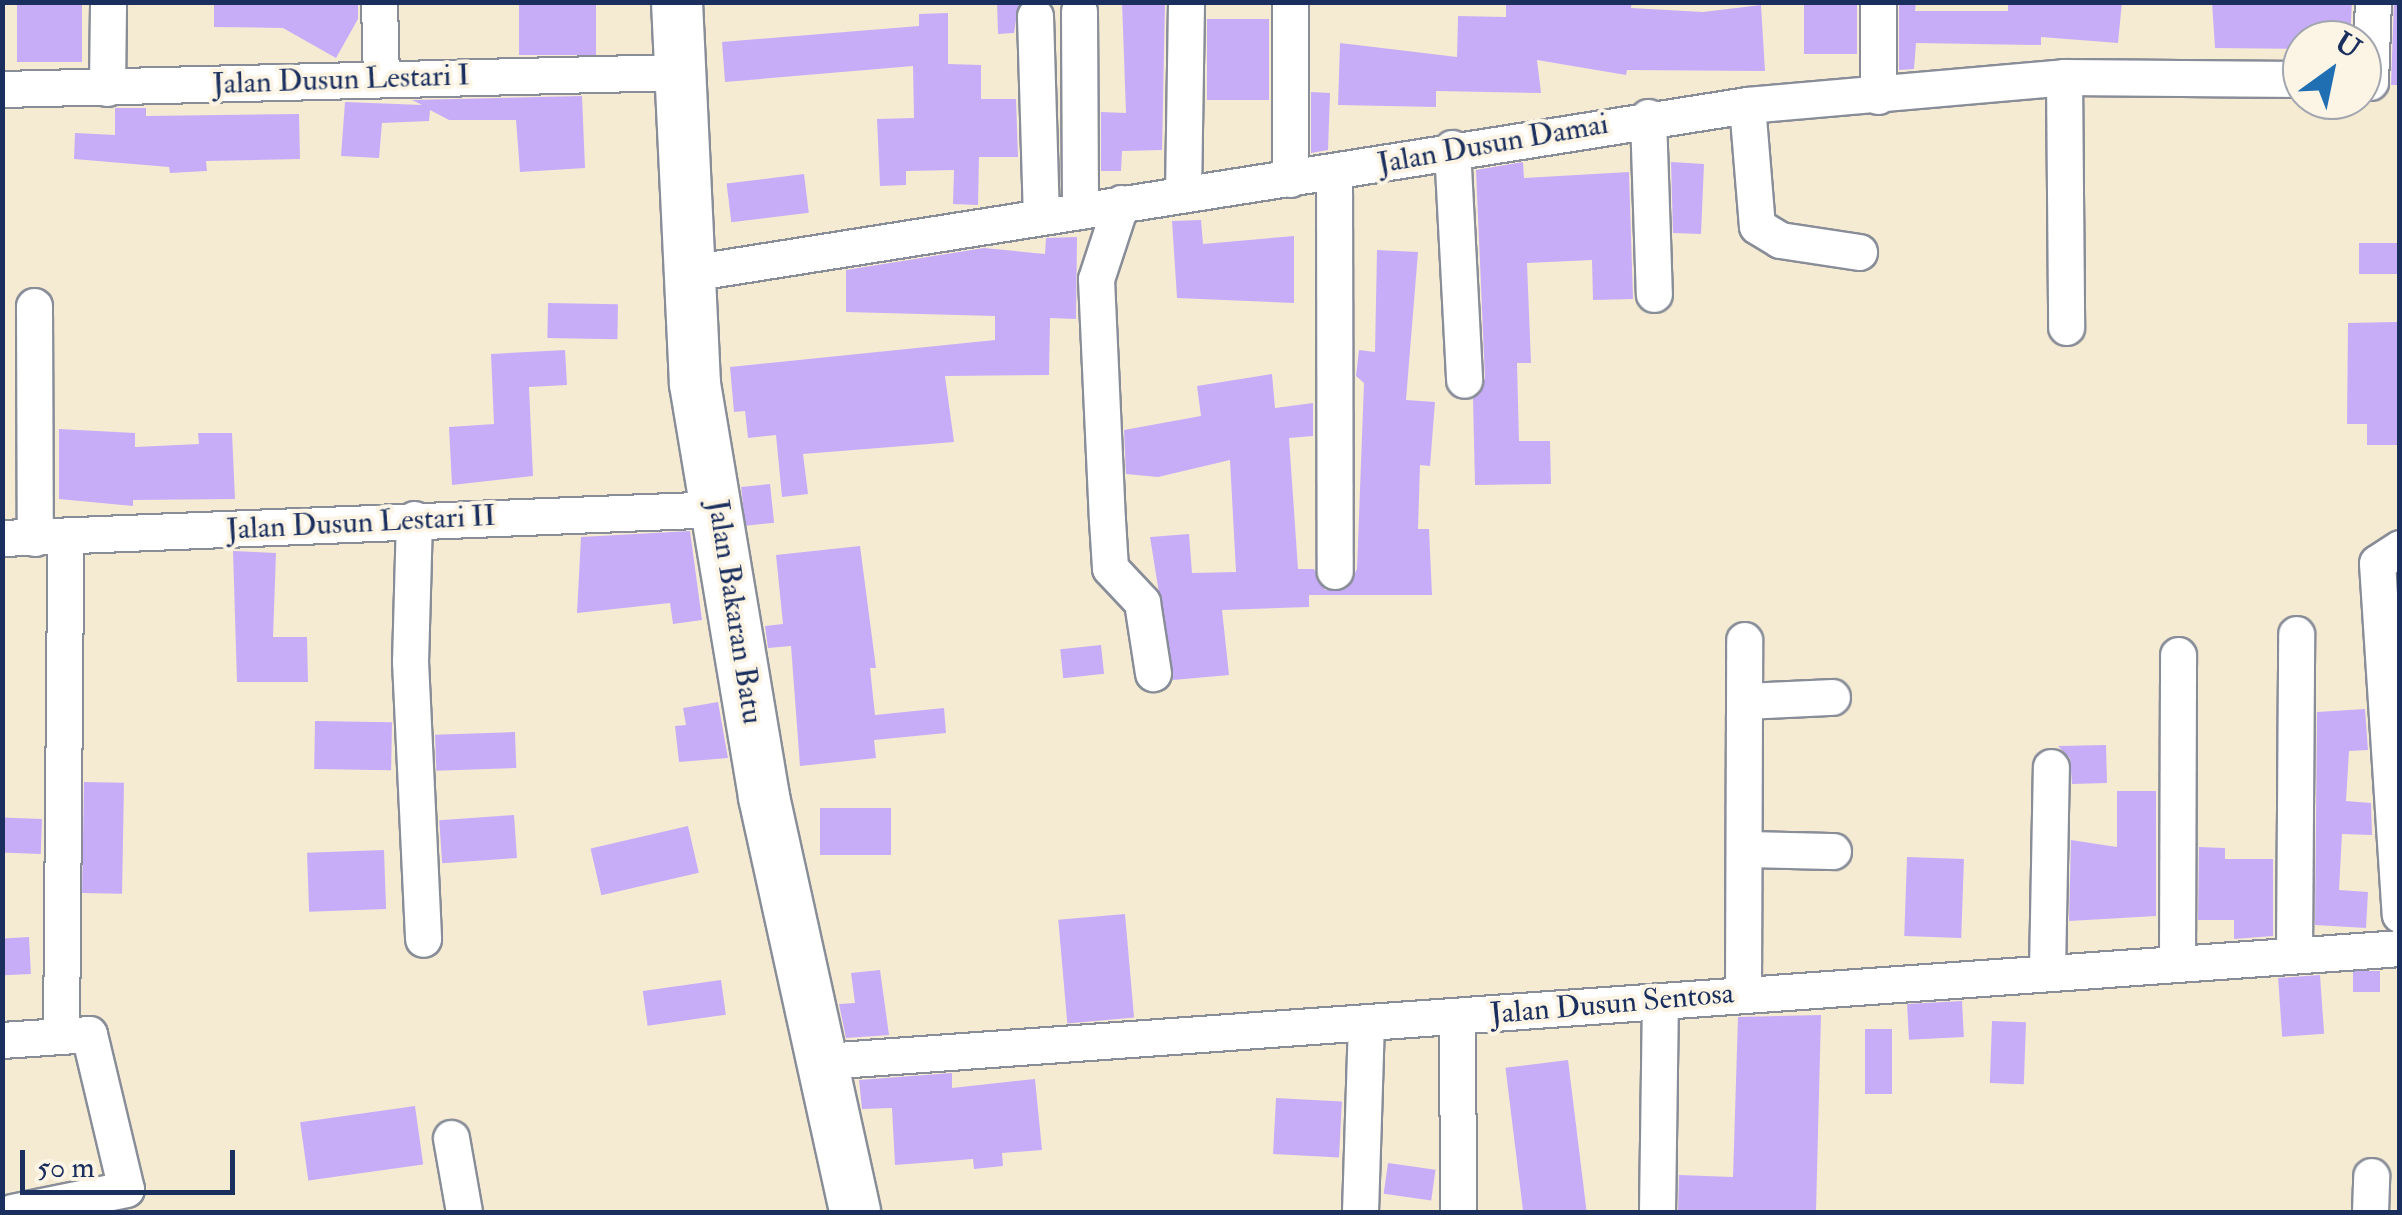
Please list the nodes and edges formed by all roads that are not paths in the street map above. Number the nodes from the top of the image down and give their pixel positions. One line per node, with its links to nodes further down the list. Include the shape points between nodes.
1 (108, 2): 14 (street)
2 (379, 2): 11 (street)
3 (678, 2): 9 (highway, Jalan Bakaran Batu)
4 (1290, 2): 20 (street)
5 (1878, 2): 15 (street)
6 (1186, 4): 21 (street)
7 (1079, 11): 23 (street)
8 (1036, 16): 24 (street)
9 (680, 72): 11 (street, Jalan Dusun Lestari I); 26 (highway, Jalan Bakaran Batu)
10 (2064, 77): 12 (street, Jalan Dusun Damai); 15 (street, Jalan Dusun Damai); 29 (street)
11 (381, 78): 14 (street, Jalan Dusun Lestari I)
12 (2282, 79)
13 (2, 88): 14 (street, Jalan Dusun Lestari I)
14 (107, 88)
15 (1878, 96): 16 (street, Jalan Dusun Damai)
16 (1746, 105): 17 (street, Jalan Dusun Damai); 25 (street, via 1757,226 1780,240)
17 (1648, 117): 18 (street, Jalan Dusun Damai); 27 (street)
18 (1452, 148): 19 (street, Jalan Dusun Damai); 30 (street)
19 (1334, 174): 20 (street, Jalan Dusun Damai); 35 (street)
20 (1290, 178): 21 (street, Jalan Dusun Damai)
21 (1183, 194): 22 (street, Jalan Dusun Damai)
22 (1121, 203): 23 (street, Jalan Dusun Damai); 39 (street, via 1096,279 1108,536 1114,576 1142,602)
23 (1080, 211): 24 (street, Jalan Dusun Damai)
24 (1041, 217): 26 (street, Jalan Dusun Damai)
25 (1859, 252)
26 (690, 273): 31 (highway, Jalan Bakaran Batu, via 695,384)
27 (1654, 294)
28 (34, 306): 33 (street)
29 (2066, 328)
30 (1464, 380)
31 (720, 508): 32 (street, Jalan Dusun Lestari II); 57 (highway, Jalan Bakaran Batu, via 764,797)
32 (414, 519): 33 (street, Jalan Dusun Lestari II); 46 (street, via 410,662)
33 (34, 538): 55 (street)
34 (2400, 548): 45 (street, via 2377,563)
35 (1335, 571)
36 (2296, 634): 48 (street)
37 (1744, 640): 41 (street)
38 (2178, 655): 49 (street)
39 (1152, 673)
40 (1832, 697): 41 (street)
41 (1746, 702): 43 (street)
42 (2051, 767): 50 (street)
43 (1745, 849): 44 (street); 51 (street)
44 (1832, 851)
45 (2400, 914)
46 (423, 939)
47 (2400, 948): 48 (street, Jalan Dusun Sentosa)
48 (2294, 953): 49 (street, Jalan Dusun Sentosa)
49 (2177, 961): 50 (street, Jalan Dusun Sentosa)
50 (2047, 970): 51 (street, Jalan Dusun Sentosa)
51 (1743, 992): 52 (street, Jalan Dusun Sentosa)
52 (1660, 1003): 53 (street, Jalan Dusun Sentosa); 65 (street)
53 (1456, 1018): 54 (street, Jalan Dusun Sentosa); 64 (street)
54 (1366, 1024): 57 (street, Jalan Dusun Sentosa); 63 (street)
55 (62, 1036): 56 (street); 60 (street, via 89,1034 126,1189)
56 (2, 1040)
57 (824, 1061): 62 (highway, Jalan Bakaran Batu)
58 (451, 1138): 61 (street)
59 (2371, 1176): 66 (street)
60 (12, 1212)
61 (464, 1212)
62 (855, 1212)
63 (1360, 1212)
64 (1458, 1212)
65 (1657, 1212)
66 (2370, 1212)

